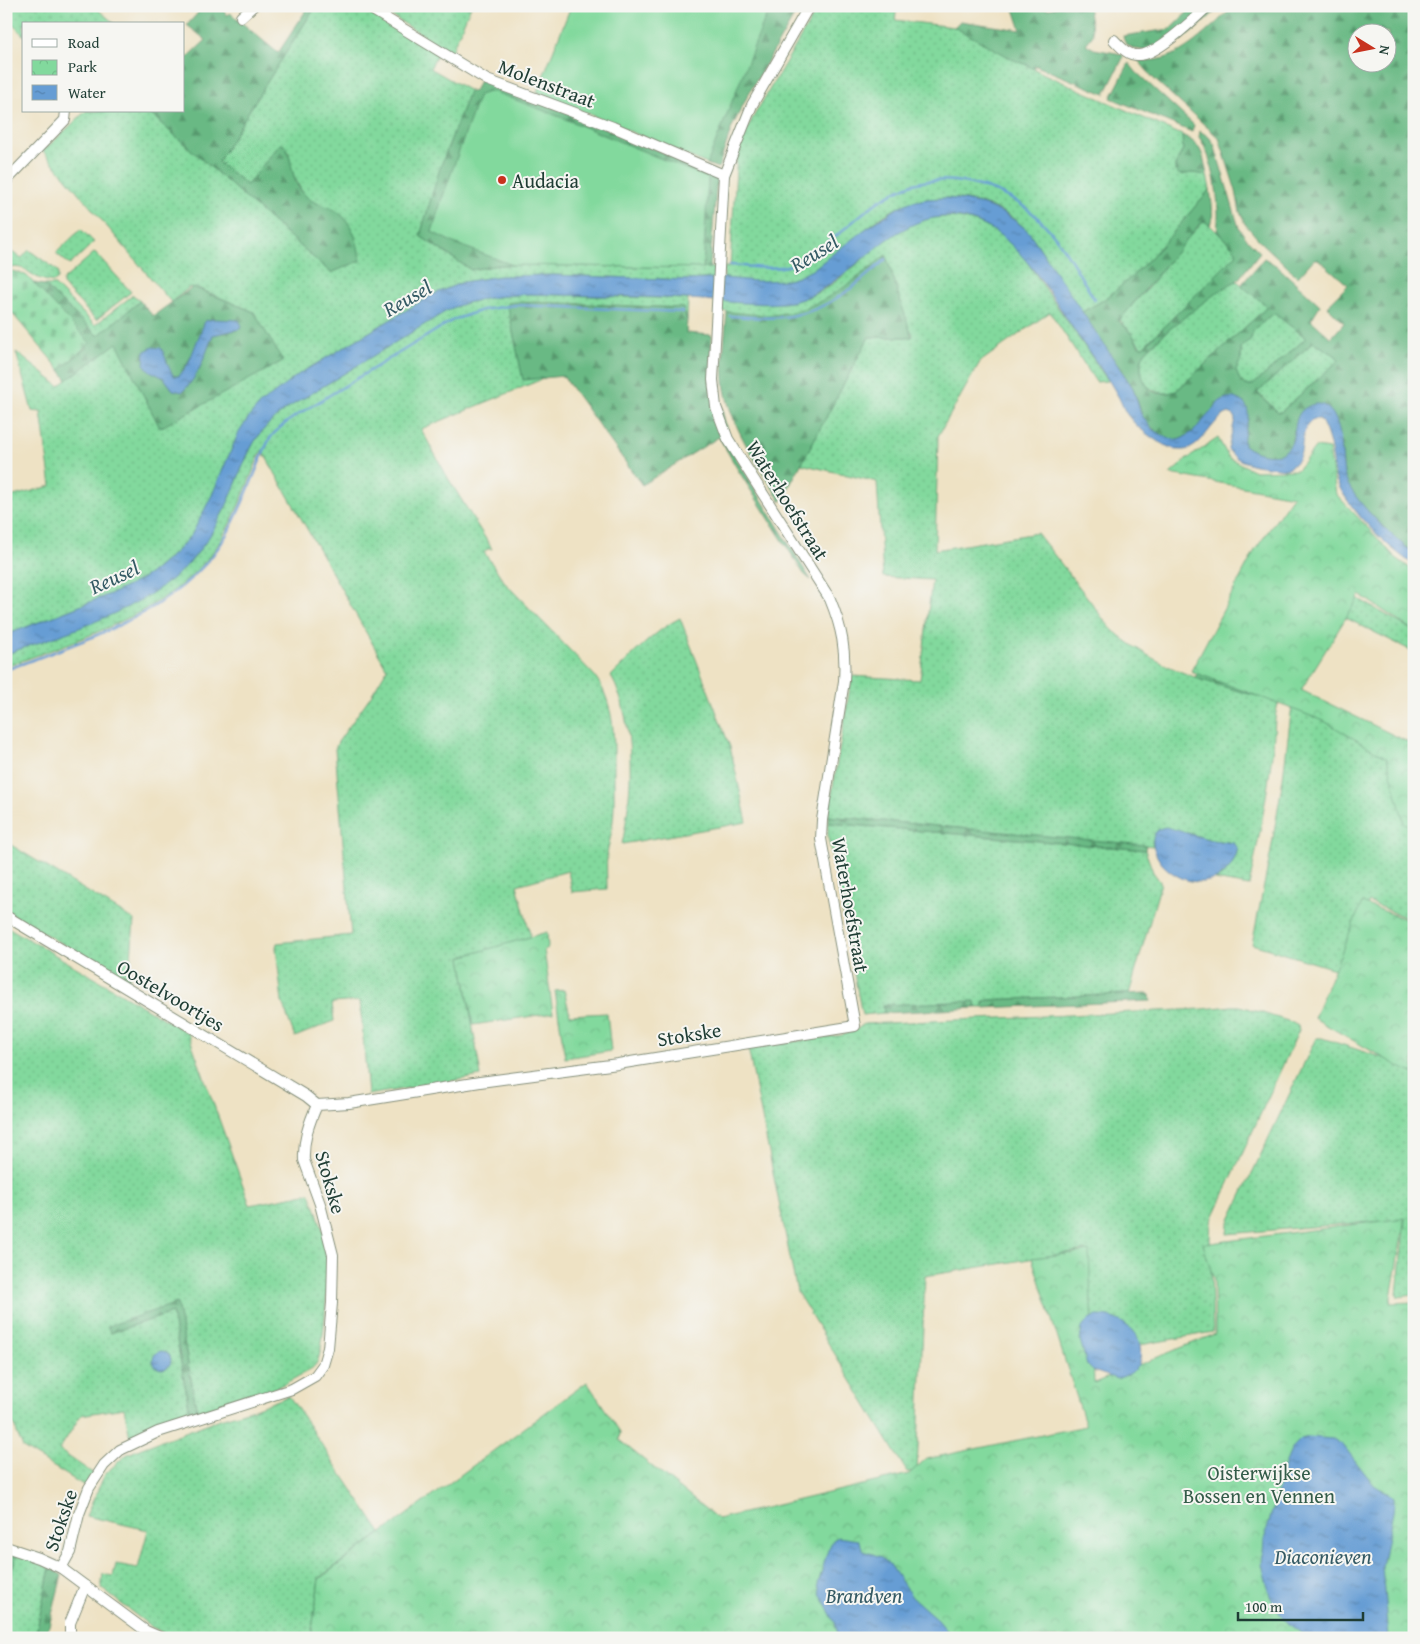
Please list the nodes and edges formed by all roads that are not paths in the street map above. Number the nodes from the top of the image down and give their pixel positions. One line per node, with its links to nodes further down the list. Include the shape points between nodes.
1 (253, 6): 5 (street)
2 (366, 6): 8 (street, Molenstraat, via 487,80 613,127)
3 (809, 6): 8 (street, Waterhoefstraat, via 752,105)
4 (1208, 6): 6 (street, via 1150,54 1132,54)
5 (241, 17)
6 (1114, 40)
7 (66, 112): 9 (street, via 65,120)
8 (724, 175): 11 (street, Waterhoefstraat, via 714,394 721,423 830,599 843,638 844,681 821,839)
9 (6, 181)
10 (6, 916): 12 (street, Oostelvoortjes)
11 (855, 1026): 12 (street, Stokske, via 618,1064)
12 (317, 1105): 14 (street, Stokske, via 303,1146 304,1160 333,1255 332,1303 324,1365 315,1376 292,1388 158,1432 120,1450 99,1470 89,1488 80,1508 70,1552)
13 (6, 1547): 14 (street)
14 (61, 1568): 15 (street)
15 (85, 1586): 16 (street, via 70,1623); 17 (street, via 146,1631)
16 (70, 1638)
17 (162, 1638)

